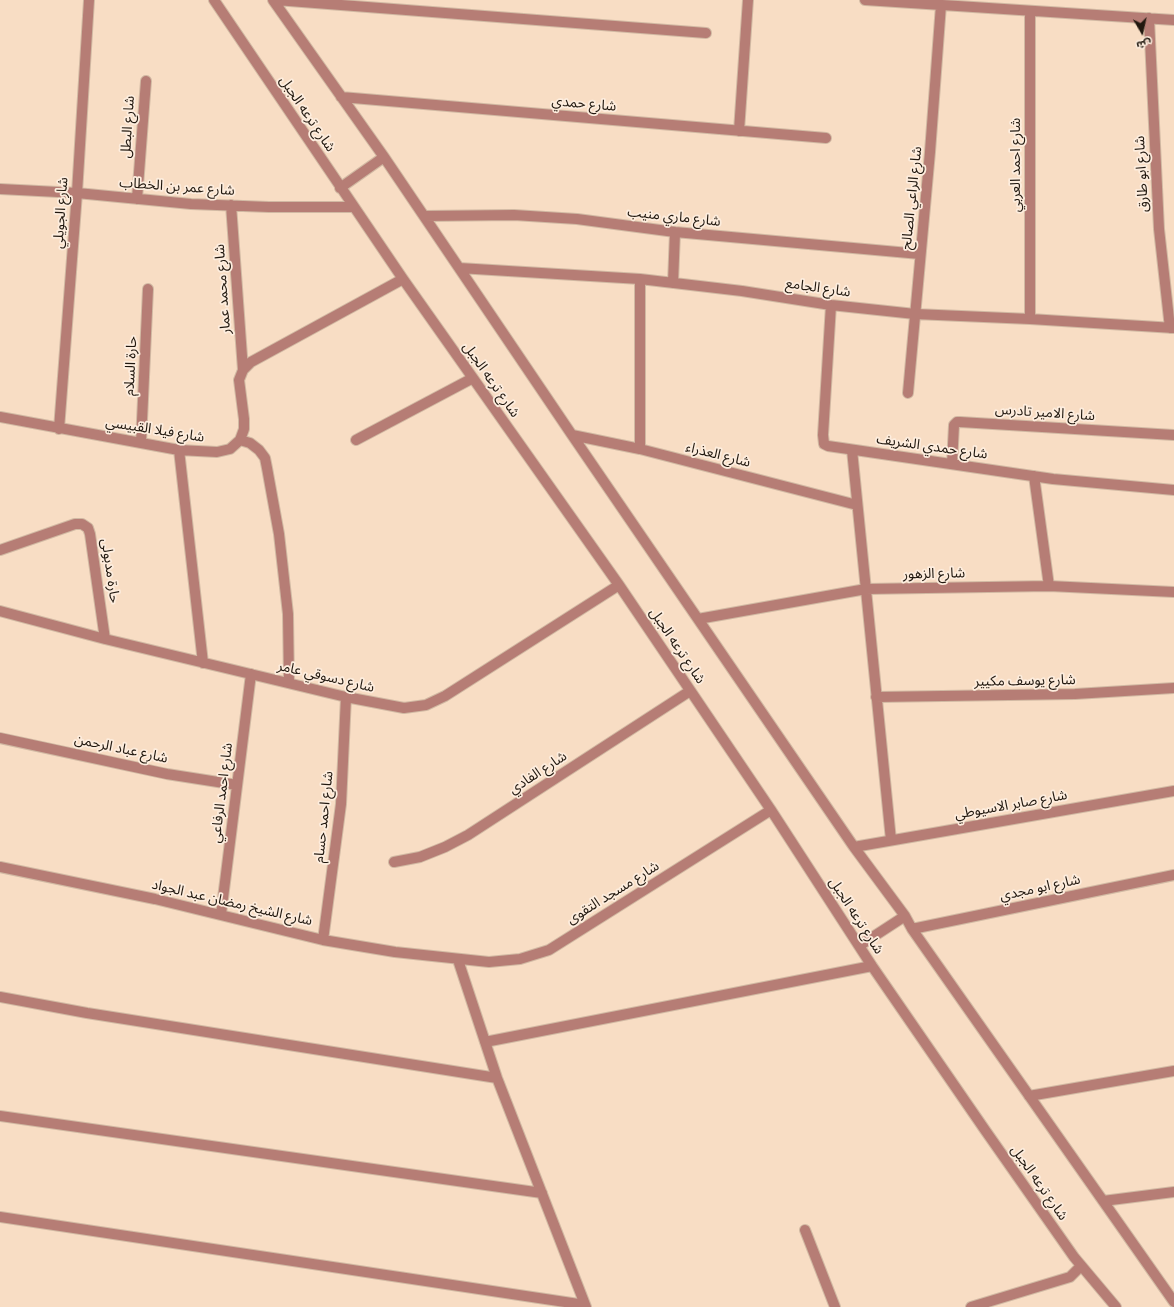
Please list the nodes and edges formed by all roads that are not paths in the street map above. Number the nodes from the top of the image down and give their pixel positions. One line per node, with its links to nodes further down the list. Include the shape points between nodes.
1 (89, 0): 18 (street, شارع الجويلي)
2 (214, 0): 16 (street, شارع ترعه الجبل)
3 (275, 0): 10 (street); 12 (street)
4 (748, 0): 13 (street)
5 (865, 0): 6 (street)
6 (941, 5): 7 (street); 24 (street, شارع الراعي الصالح)
7 (1030, 11): 8 (street); 32 (street, شارع احمد العربي)
8 (1149, 18): 9 (street); 33 (street, شارع ابو طارق, via 1159,229)
9 (1174, 20)
10 (706, 33)
11 (146, 81): 19 (street, شارع البطل)
12 (341, 97): 13 (street, شارع حمدي); 15 (street)
13 (739, 131): 14 (street, شارع حمدي)
14 (826, 138)
15 (384, 158): 16 (street); 22 (street)
16 (340, 188): 21 (street, شارع ترعه الجبل)
17 (0, 189): 18 (street, شارع عمر بن الخطاب)
18 (77, 194): 19 (street, شارع عمر بن الخطاب); 38 (street, شارع الجويلي)
19 (137, 199): 20 (street, شارع عمر بن الخطاب)
20 (231, 205): 21 (street, شارع عمر بن الخطاب); 34 (street, شارع محمد عمار)
21 (353, 207): 26 (street, شارع ترعه الجبل)
22 (424, 216): 23 (street, شارع ماري منيب, via 514,215); 25 (street)
23 (675, 232): 24 (street, شارع ماري منيب); 28 (street)
24 (920, 254): 31 (street, شارع الراعي الصالح)
25 (459, 268): 27 (street, شارع الجامع); 39 (street)
26 (403, 279): 34 (street, via 251,362); 35 (street, شارع ترعه الجبل)
27 (640, 279): 28 (street, شارع الجامع); 44 (street)
28 (673, 283): 30 (street, شارع الجامع)
29 (148, 289): 43 (street, حارة السلام)
30 (831, 305): 31 (street, شارع الجامع); 46 (street, شارع حمدي الشريف, via 823,440 828,446)
31 (915, 314): 32 (street, شارع الجامع); 36 (street, شارع الراعي الصالح)
32 (1030, 319): 33 (street, شارع الجامع)
33 (1172, 328)
34 (243, 370): 41 (street, via 239,380 244,419)
35 (473, 378): 42 (street); 52 (street, شارع ترعه الجبل)
36 (908, 393)
37 (0, 418): 38 (street, شارع فيلا القبيسي)
38 (59, 429): 43 (street, شارع فيلا القبيسي)
39 (572, 435): 44 (street, شارع العذراء); 57 (street)
40 (1174, 435): 47 (street, شارع الامير تادرس, via 957,422 954,425)
41 (240, 440): 45 (street, شارع فيلا القبيسي, via 230,449 217,452); 61 (street, via 250,443 265,458 279,534 288,614)
42 (356, 440)
43 (141, 443): 45 (street, شارع فيلا القبيسي)
44 (640, 449): 50 (street, شارع العذراء)
45 (179, 450): 59 (street)
46 (852, 450): 47 (street, شارع حمدي الشريف); 50 (street)
47 (952, 464): 48 (street, شارع حمدي الشريف)
48 (1034, 476): 49 (street, شارع حمدي الشريف); 53 (street)
49 (1174, 490)
50 (857, 505): 54 (street)
51 (0, 550): 58 (street, حارة مدبولى, via 75,524 82,524 88,528)
52 (619, 585): 63 (street, شارع ترعه الجبل); 65 (street, شارع دسوقي عامر, via 446,696 426,705 404,708)
53 (1049, 586): 54 (street, شارع الزهور); 55 (street, شارع الزهور)
54 (866, 589): 57 (street, شارع الزهور); 64 (street)
55 (1174, 592)
56 (0, 611): 58 (street, شارع دسوقي عامر)
57 (698, 618): 71 (street)
58 (105, 639): 59 (street, شارع دسوقي عامر)
59 (203, 663): 60 (street, شارع دسوقي عامر)
60 (251, 674): 61 (street, شارع دسوقي عامر); 67 (street, شارع احمد الرفاعي)
61 (289, 683): 65 (street, شارع دسوقي عامر)
62 (1174, 688): 64 (street, شارع يوسف مكيير, via 1075,694)
63 (690, 692): 69 (street, شارع ترعه الجبل); 72 (street, شارع الفادي, via 468,835 420,857)
64 (876, 696): 70 (street)
65 (346, 697): 78 (street, شارع احمد حسام, via 341,804)
66 (0, 738): 67 (street, شارع عباد الرحمن, via 167,774)
67 (237, 785): 75 (street, شارع احمد الرفاعي)
68 (1174, 791): 70 (street, شارع صابر الاسيوطي)
69 (771, 810): 79 (street, شارع ترعه الجبل); 80 (street, شارع مسجد التقوى, via 549,950 520,959 489,962)
70 (891, 840): 71 (street, شارع صابر الاسيوطي)
71 (854, 846): 76 (street)
72 (394, 862)
73 (0, 867): 75 (street, شارع الشيخ رمضان عبد الجواد)
74 (1174, 875): 77 (street, شارع ابو مجدي)
75 (221, 914): 78 (street, شارع الشيخ رمضان عبد الجواد)
76 (905, 916): 77 (street); 79 (street)
77 (912, 929): 86 (street)
78 (323, 940): 80 (street, شارع الشيخ رمضان عبد الجواد)
79 (859, 946): 81 (street, شارع ترعه الجبل)
80 (458, 960): 83 (street)
81 (872, 966): 83 (street); 93 (street, شارع ترعه الجبل)
82 (0, 997): 85 (street)
83 (485, 1042): 85 (street)
84 (1174, 1071): 86 (street)
85 (497, 1078): 89 (street)
86 (1029, 1096): 90 (street)
87 (0, 1116): 89 (street)
88 (1174, 1192): 90 (street)
89 (542, 1193): 95 (street)
90 (1103, 1201): 94 (street)
91 (0, 1217): 95 (street)
92 (804, 1230): 96 (street)
93 (1081, 1266): 97 (street, via 1070,1277); 98 (street, شارع ترعه الجبل)
94 (1174, 1302)
95 (585, 1306)
96 (835, 1307)
97 (971, 1307)
98 (1116, 1307)

